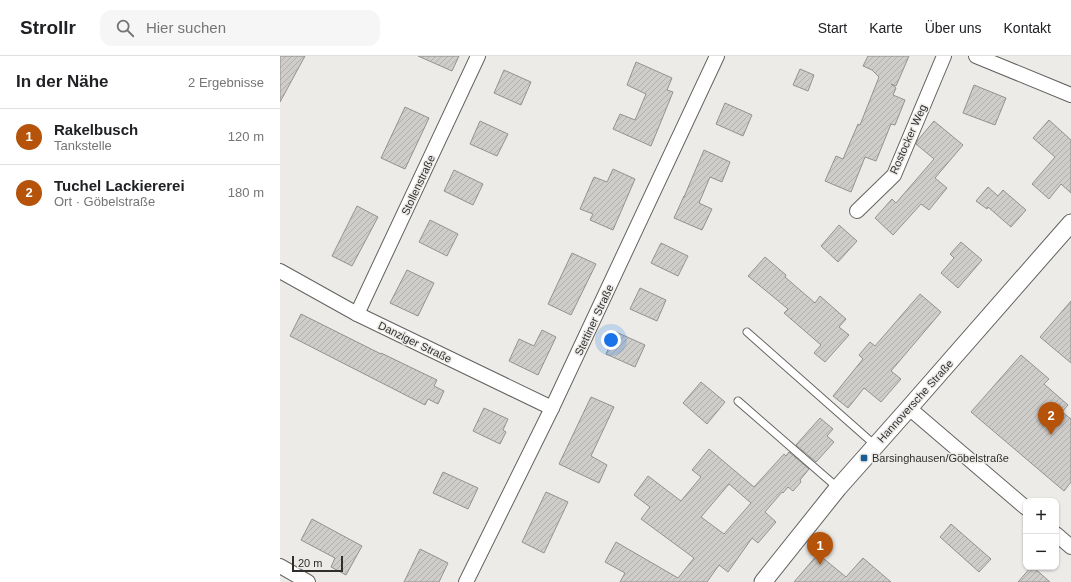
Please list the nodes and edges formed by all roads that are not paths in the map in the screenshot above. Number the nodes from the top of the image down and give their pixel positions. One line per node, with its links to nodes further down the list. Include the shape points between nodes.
1 (478, 56): 9 (street, Stollenstraße)
2 (717, 56): 12 (street, Stettiner Straße)
3 (944, 56): 6 (street, Rostocker Weg, via 894,175)
4 (981, 57): 5 (street)
5 (1071, 95)
6 (857, 211)
7 (1071, 223): 13 (street, Hannoversche Straße)
8 (280, 271): 9 (street, Danziger Straße)
9 (357, 314): 12 (street, Danziger Straße)
10 (747, 332): 14 (lane)
11 (738, 400): 15 (lane)
12 (552, 408): 21 (street, Stettiner Straße)
13 (909, 408): 14 (street, Hannoversche Straße); 16 (street)
14 (875, 445): 15 (street, Hannoversche Straße)
15 (838, 488): 22 (street, Hannoversche Straße)
16 (1023, 505)
17 (1059, 537): 18 (street)
18 (1071, 547)
19 (280, 566): 20 (street)
20 (308, 582)
21 (466, 582)
22 (763, 582)

